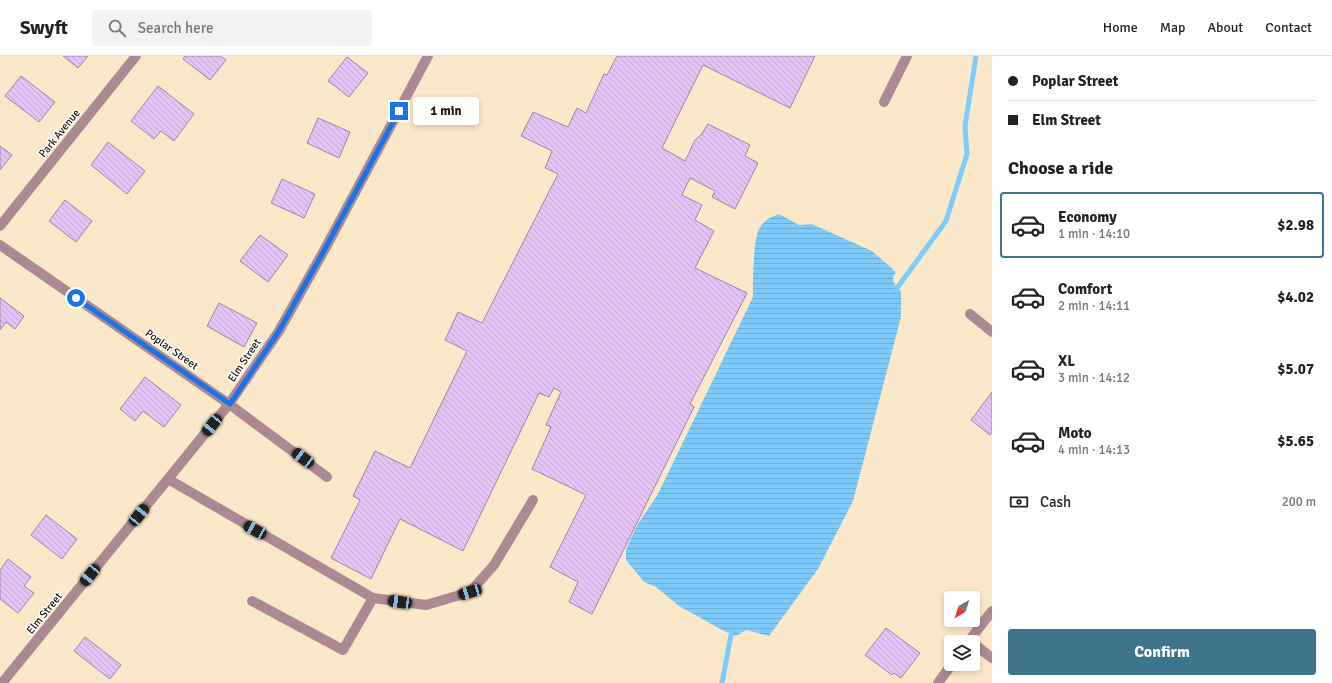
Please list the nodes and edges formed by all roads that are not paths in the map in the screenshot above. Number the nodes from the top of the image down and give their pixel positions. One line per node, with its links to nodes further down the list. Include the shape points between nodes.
1 (136, 56): 5 (street, Park Avenue)
2 (428, 56): 9 (street, Elm Street, via 279,331)
3 (907, 56): 4 (street)
4 (884, 102)
5 (0, 226)
6 (0, 245): 9 (street, Poplar Street)
7 (970, 314): 8 (street)
8 (992, 332)
9 (230, 404): 10 (street, Poplar Street); 11 (street, Elm Street)
10 (327, 477)
11 (168, 479): 13 (street); 20 (street, Elm Street)
12 (533, 500): 13 (street, via 494,565 470,592 426,605)
13 (373, 598): 14 (street, via 343,650)
14 (252, 600)
15 (992, 611): 16 (street)
16 (976, 635)
17 (980, 649): 18 (street)
18 (992, 658)
19 (947, 671): 21 (street)
20 (2, 683)
21 (938, 683)

